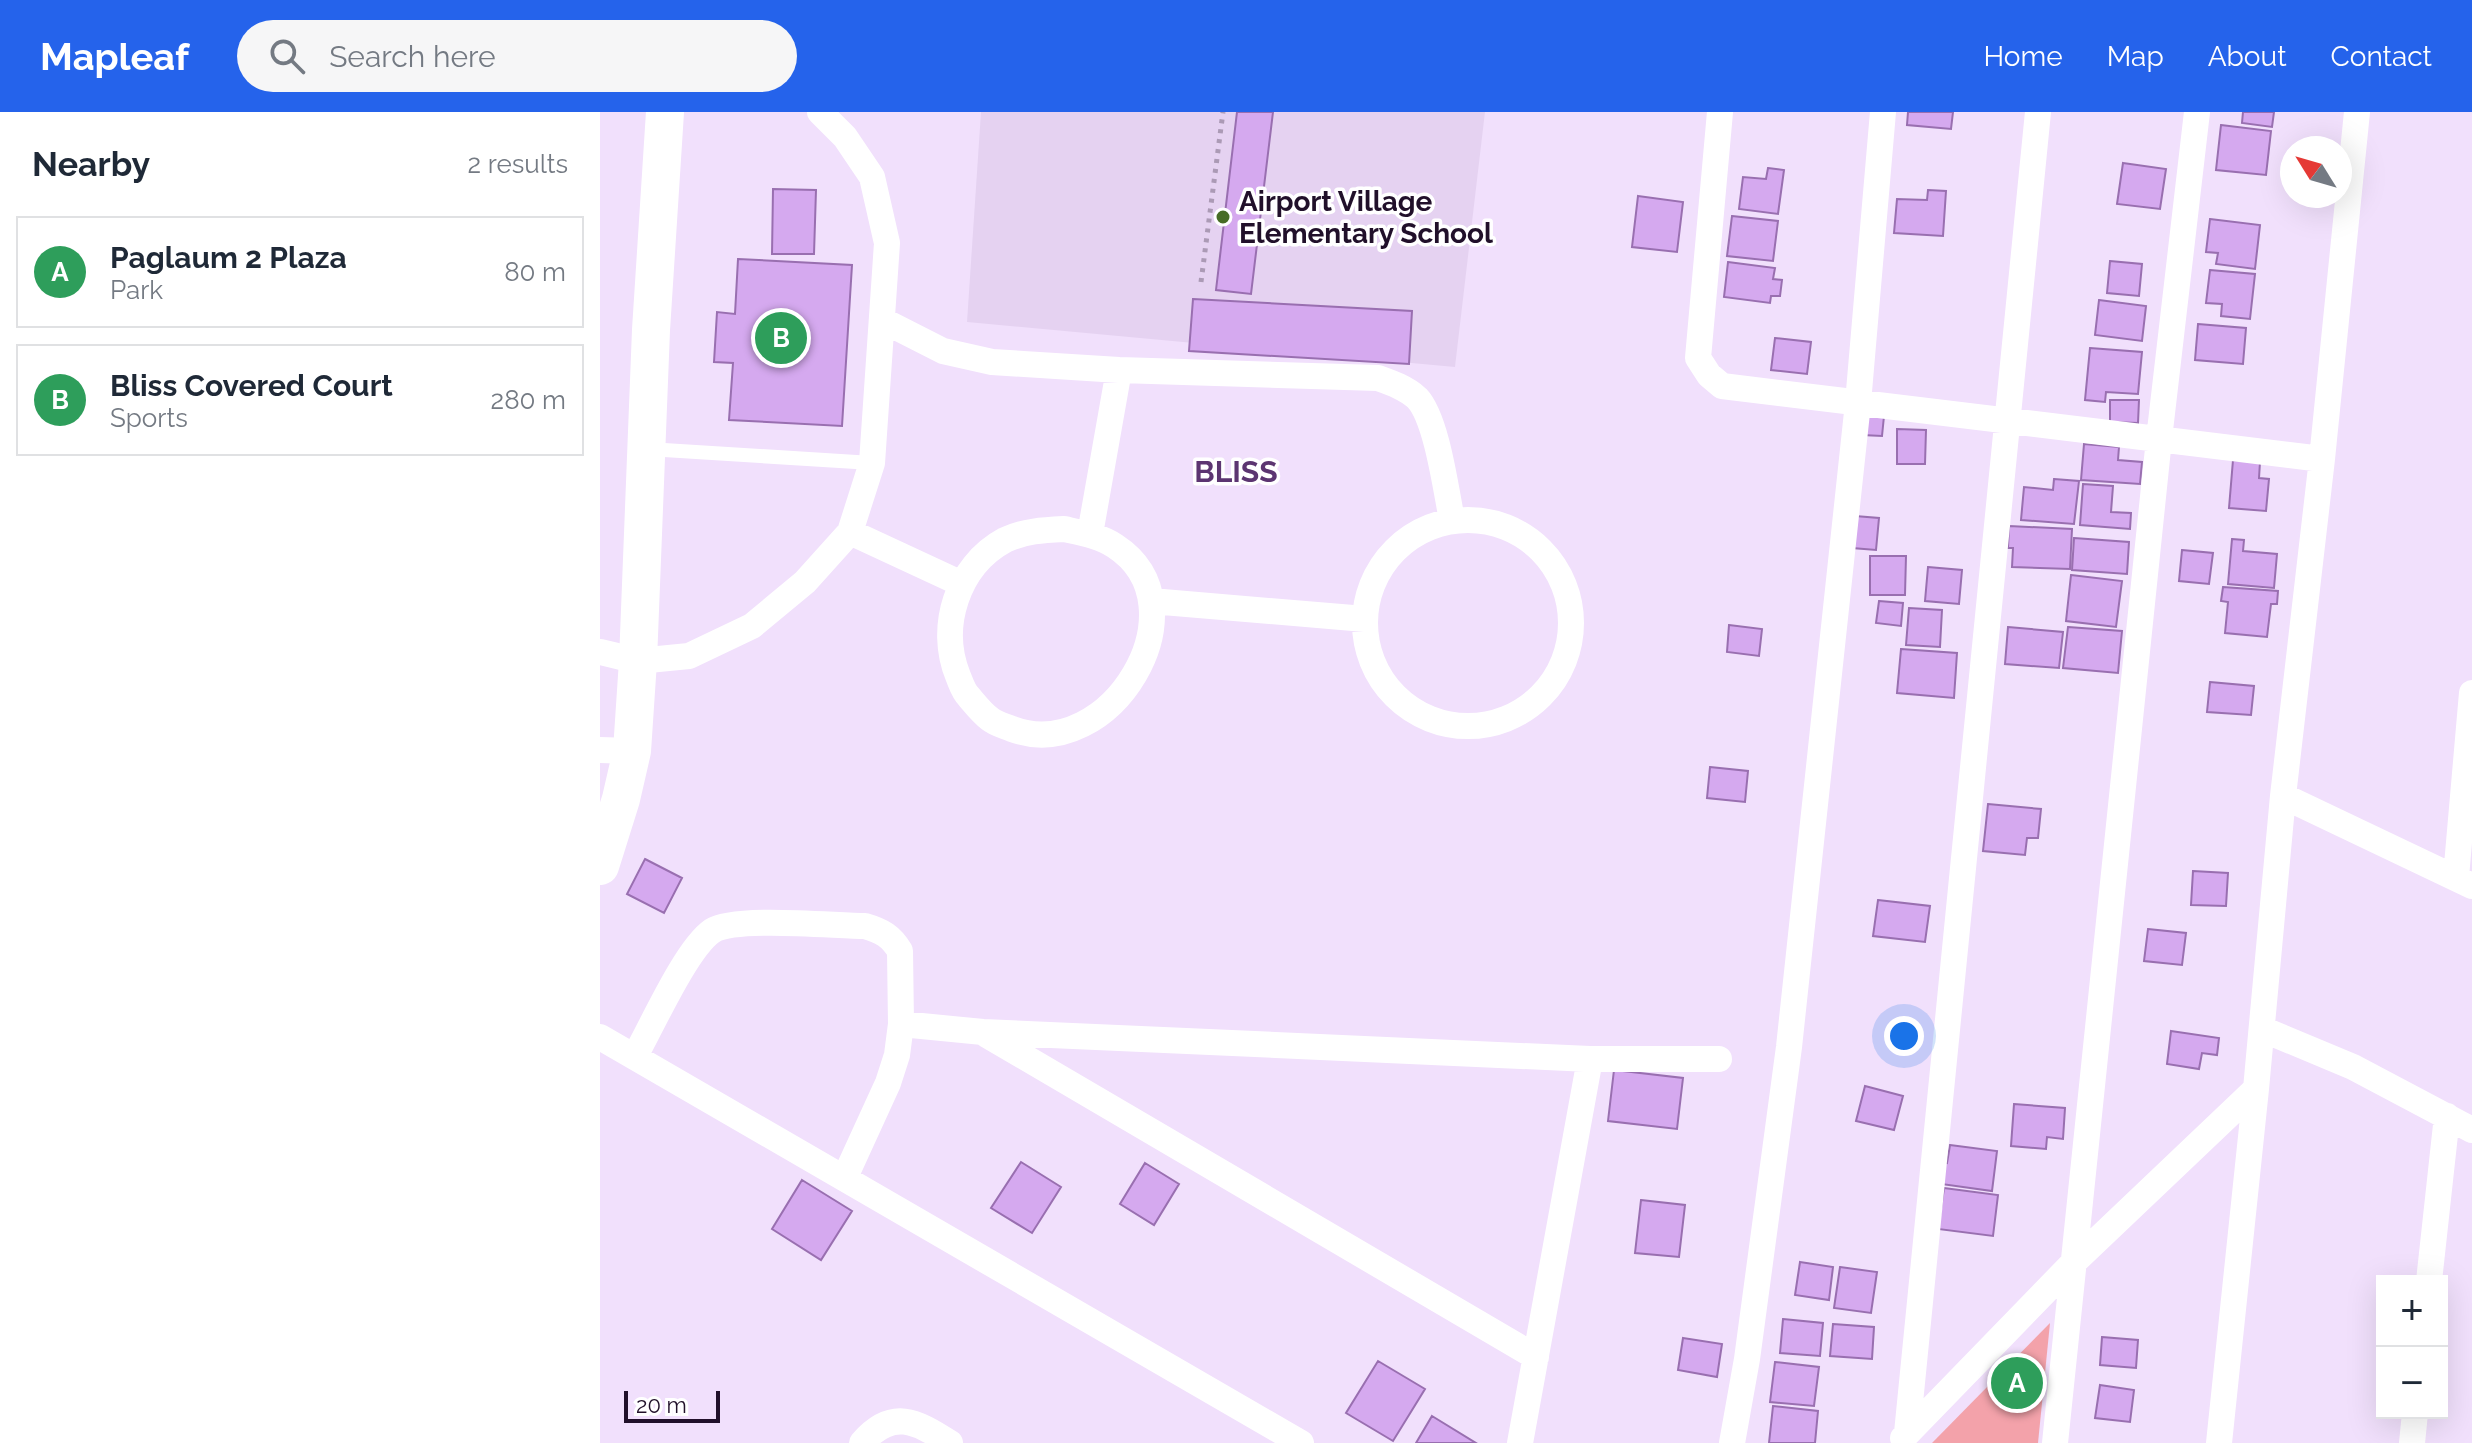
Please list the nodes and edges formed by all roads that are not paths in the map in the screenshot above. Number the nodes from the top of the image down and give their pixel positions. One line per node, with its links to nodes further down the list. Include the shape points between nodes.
1 (665, 112): 13 (main road)
2 (820, 112): 8 (street, via 872,177 887,243)
3 (1720, 112): 10 (street, via 1698,358 1722,386)
4 (1883, 112): 10 (street)
5 (2038, 112): 11 (street)
6 (2197, 112): 12 (street)
7 (2357, 112): 14 (street)
8 (884, 321): 9 (street, via 943,351 992,362); 15 (street)
9 (1119, 370): 16 (street, via 1378,378 1400,386 1419,400 1431,421); 18 (street)
10 (1858, 403): 11 (street); 50 (street, via 1789,1047)
11 (2008, 420): 12 (street); 45 (street)
12 (2159, 439): 14 (street); 41 (street)
13 (647, 449): 15 (lane); 23 (main road)
14 (2322, 459): 27 (street)
15 (872, 463): 17 (street)
16 (1452, 520): 21 (street, via 1419,532 1391,554 1372,584); 21 (street, via 1486,521 1518,532 1544,552 1563,581 1571,613 1568,647 1555,678 1532,703 1503,720 1470,726 1436,722 1406,706 1383,683 1369,652)
17 (850, 532): 19 (street); 23 (street, via 805,582 752,626 689,656)
18 (1090, 534): 19 (street, via 1034,531 1005,541 980,559); 20 (street, via 1132,560)
19 (962, 584): 20 (street, via 950,620 951,658 965,693 991,721 1027,734 1060,733 1092,720 1119,698 1139,669 1150,636)
20 (1151, 601): 21 (street)
21 (1365, 619)
22 (600, 652): 23 (street)
23 (638, 661): 25 (main road)
24 (2472, 693): 26 (street)
25 (616, 750): 28 (main road, via 621,799)
26 (2468, 765): 29 (street)
27 (2283, 796): 29 (street); 31 (street)
28 (600, 866)
29 (2464, 881)
30 (901, 1024): 32 (street); 34 (street, via 900,951 882,931 746,923 715,929 694,948); 40 (street, via 888,1083)
31 (2262, 1029): 37 (street); 38 (street, via 2353,1067)
32 (983, 1032): 35 (street); 43 (street)
33 (600, 1037): 34 (street)
34 (635, 1056): 40 (street)
35 (1590, 1059): 36 (street); 43 (street)
36 (1719, 1059)
37 (2256, 1089): 41 (street); 52 (street)
38 (2447, 1116): 39 (street); 42 (street)
39 (2472, 1130)
40 (845, 1177): 48 (street)
41 (2072, 1264): 45 (street); 51 (street)
42 (2430, 1275)
43 (1536, 1357): 49 (street)
44 (2414, 1419): 53 (street)
45 (1902, 1438)
46 (862, 1443): 47 (street, via 874,1428 890,1421 907,1421)
47 (950, 1443)
48 (1301, 1443)
49 (1520, 1443)
50 (1732, 1443)
51 (2055, 1443)
52 (2219, 1443)
53 (2412, 1443)

